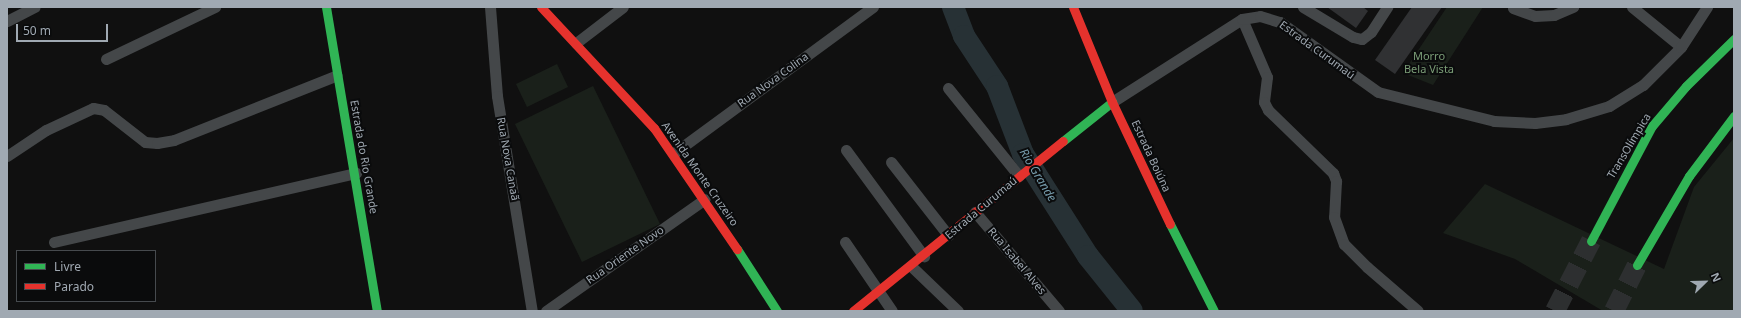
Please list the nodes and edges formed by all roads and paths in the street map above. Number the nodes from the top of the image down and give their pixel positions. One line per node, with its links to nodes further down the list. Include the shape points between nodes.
1 (35, 7): 16 (street)
2 (215, 7): 20 (street)
3 (326, 7): 21 (main road, Estrada do Rio Grande)
4 (490, 7): 42 (street, Rua Nova Canaã, via 497,96)
5 (541, 7): 18 (main road, Avenida Monte Cruzeiro)
6 (623, 7): 18 (street)
7 (873, 7): 26 (street, Rua Nova Colina)
8 (1073, 7): 23 (main road, Estrada Boiúna)
9 (1303, 7): 10 (street, via 1353,37 1362,39 1371,32)
10 (1387, 7)
11 (1573, 7): 14 (street, via 1554,15 1536,16)
12 (1632, 7): 19 (street)
13 (1707, 7): 19 (street, Estrada Curumaú)
14 (1513, 8)
15 (1242, 19): 19 (street, Estrada Curumaú, via 1260,16 1280,22 1378,92 1494,121 1535,124 1560,120 1609,106 1643,85); 23 (street, Estrada Curumaú); 50 (street, via 1267,77 1264,102 1268,110 1333,173 1336,181 1334,217 1344,244 1366,267)
16 (7, 21)
17 (1734, 39): 34 (main road, TransOlímpica, via 1686,86 1652,126)
18 (576, 43): 26 (main road, Avenida Monte Cruzeiro, via 636,107)
19 (1681, 47)
20 (106, 59)
21 (337, 75): 27 (street, via 174,140 157,143 145,142 104,110 93,108 46,130); 29 (main road, Estrada do Rio Grande)
22 (948, 88): 30 (street)
23 (1112, 102): 30 (main road, Estrada Curumaú); 49 (main road, Estrada Boiúna, via 1182,251)
24 (1734, 116): 38 (main road, via 1689,176)
25 (846, 150): 37 (street)
26 (674, 153): 31 (main road, Avenida Monte Cruzeiro)
27 (7, 156)
28 (891, 162): 33 (street)
29 (356, 173): 35 (street); 41 (main road, Estrada do Rio Grande)
30 (1022, 174): 32 (main road, Estrada Curumaú)
31 (705, 198): 43 (street, Rua Oriente Novo); 44 (main road, Avenida Monte Cruzeiro)
32 (975, 212): 33 (main road, Estrada Curumaú); 48 (street, Rua Isabel Alves)
33 (948, 235): 37 (main road, Estrada Curumaú)
34 (1591, 241)
35 (54, 242)
36 (845, 242): 40 (street)
37 (924, 256): 39 (main road, Estrada Curumaú)
38 (1637, 265)
39 (911, 266): 40 (main road, Estrada Curumaú); 47 (street)
40 (877, 292): 45 (main road, Estrada Curumaú); 46 (street)
41 (376, 311)
42 (532, 311)
43 (546, 311)
44 (777, 311)
45 (853, 311)
46 (892, 311)
47 (958, 311)
48 (1059, 311)
49 (1214, 311)
50 (1418, 311)

